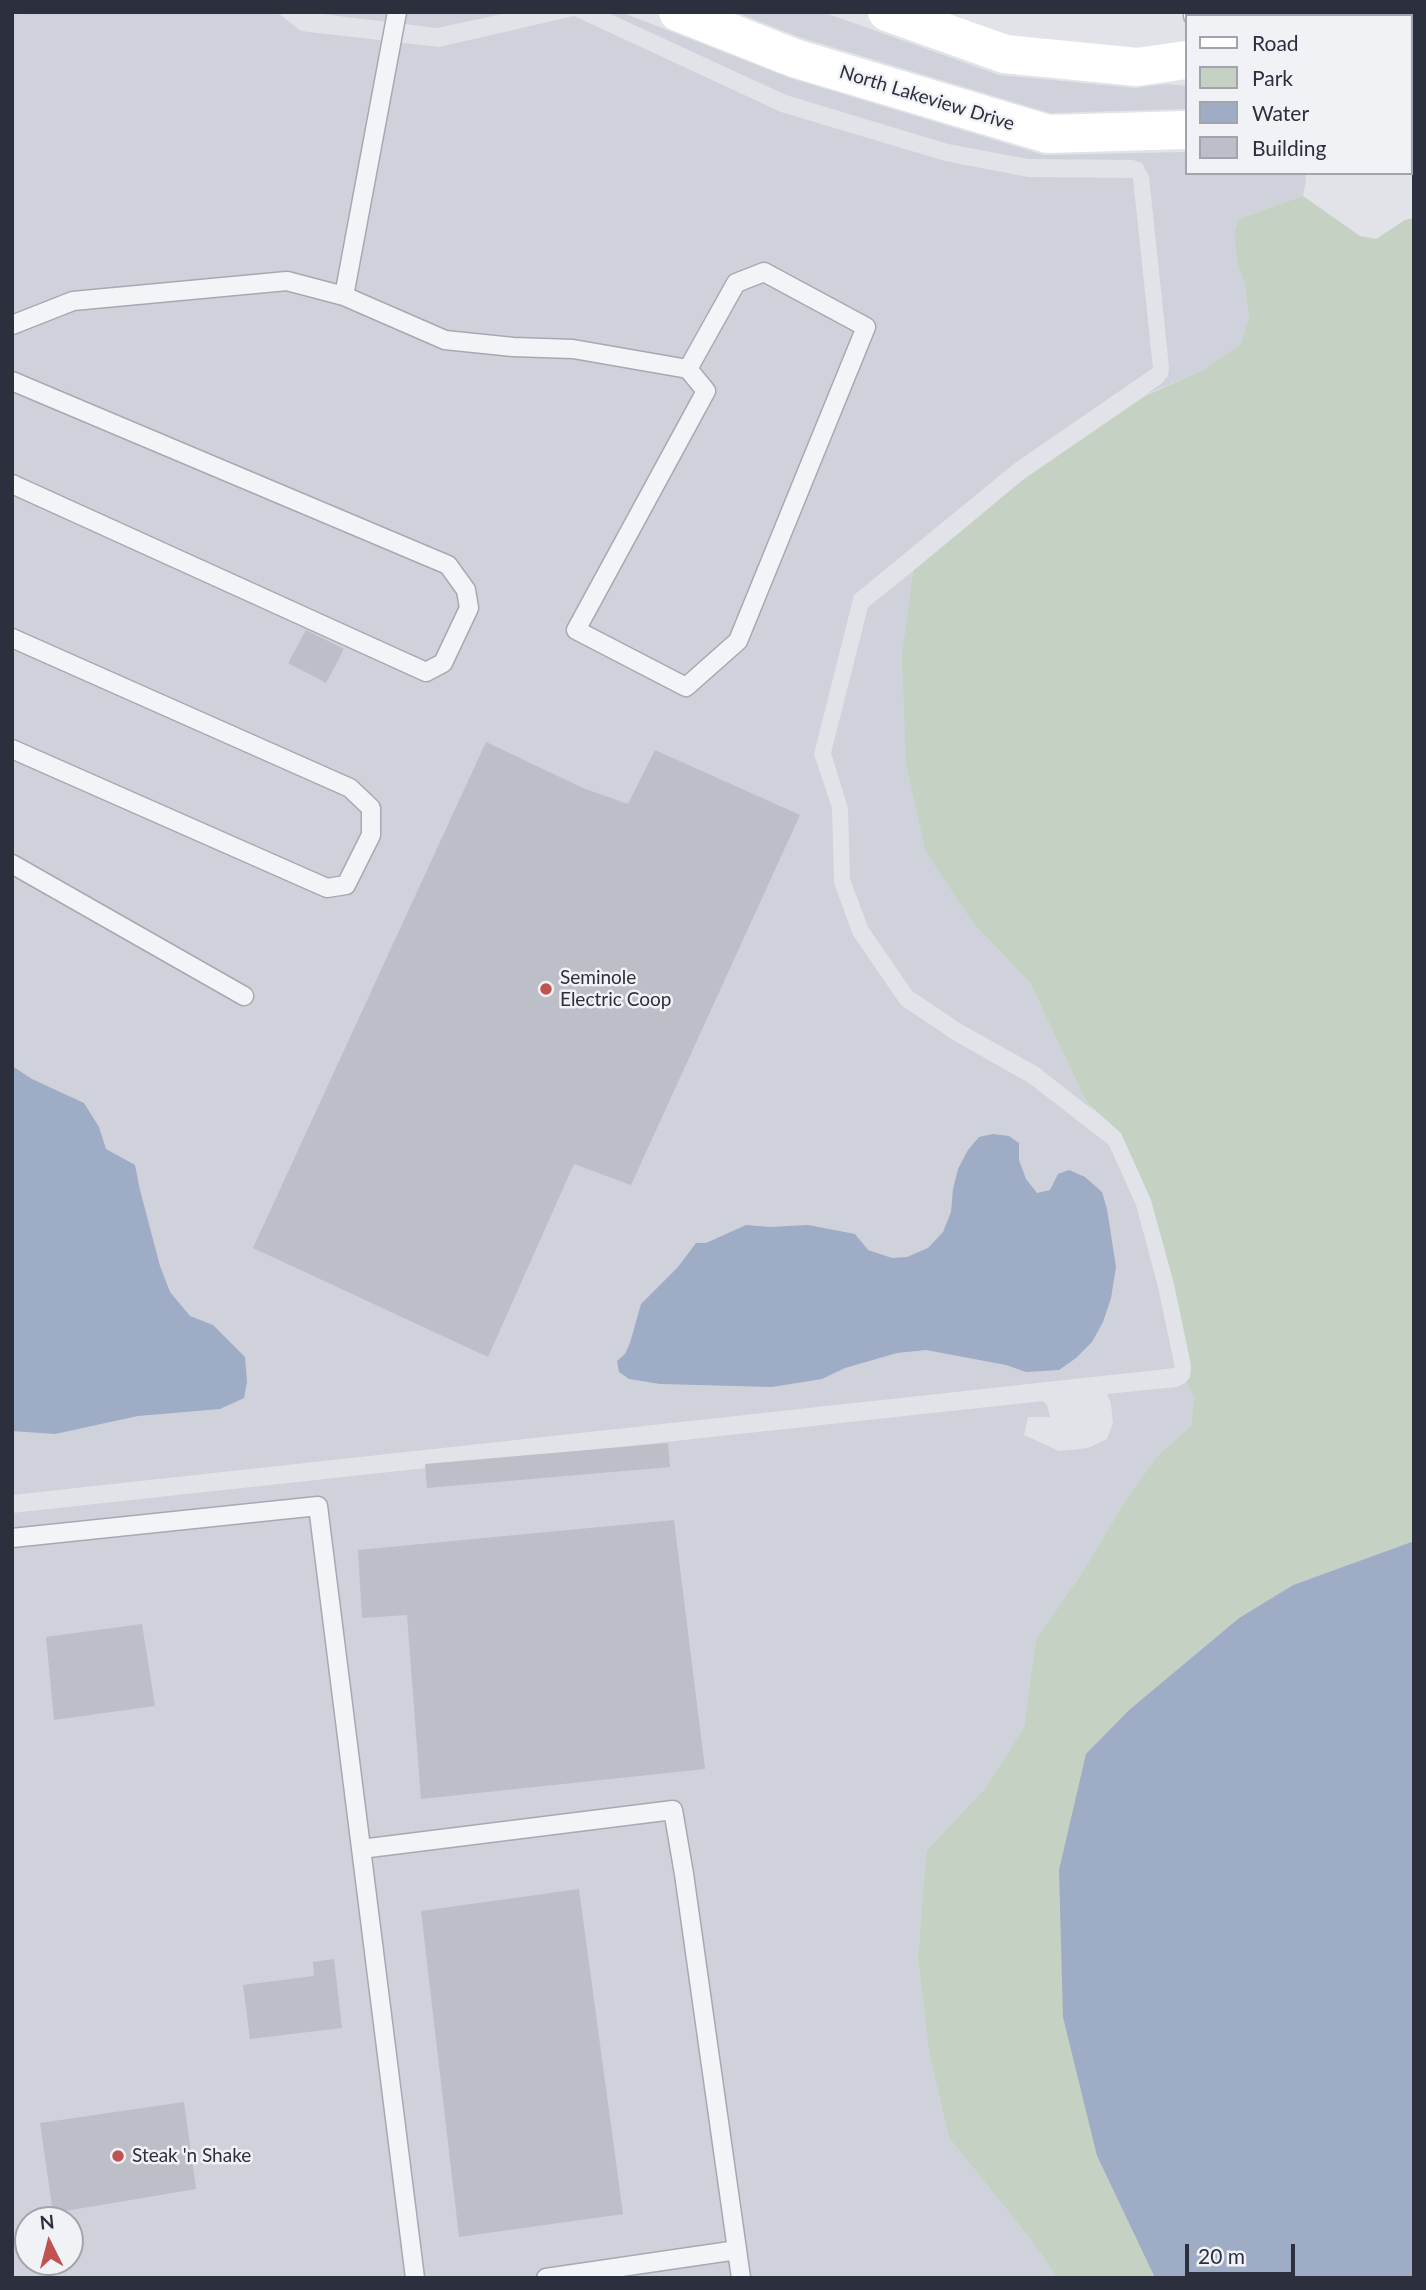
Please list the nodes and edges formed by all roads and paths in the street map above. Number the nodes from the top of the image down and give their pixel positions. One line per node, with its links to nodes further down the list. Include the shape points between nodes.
1 (397, 12): 6 (lane)
2 (678, 12): 5 (street, North Lakeview Drive, via 794,58 1048,134)
3 (887, 12): 4 (street, via 1005,54 1137,67)
4 (1184, 60)
5 (1184, 131)
6 (344, 296): 7 (lane, via 287,281 73,301); 8 (lane, via 445,340 573,349)
7 (12, 325)
8 (688, 369): 8 (lane, via 706,391 576,629 686,687 738,641 866,327 764,272 736,283)
9 (12, 381): 10 (lane, via 448,565 466,590 469,608 443,663 426,672)
10 (12, 484)
11 (12, 638): 12 (lane, via 350,788 371,808 371,835 346,885 327,888)
12 (12, 749)
13 (12, 864): 14 (lane)
14 (244, 996)
15 (12, 1538): 16 (lane, via 318,1506)
16 (361, 1849): 17 (lane, via 673,1810); 18 (lane)
17 (737, 2250): 19 (lane); 20 (lane)
18 (415, 2278)
19 (546, 2278)
20 (741, 2278)

